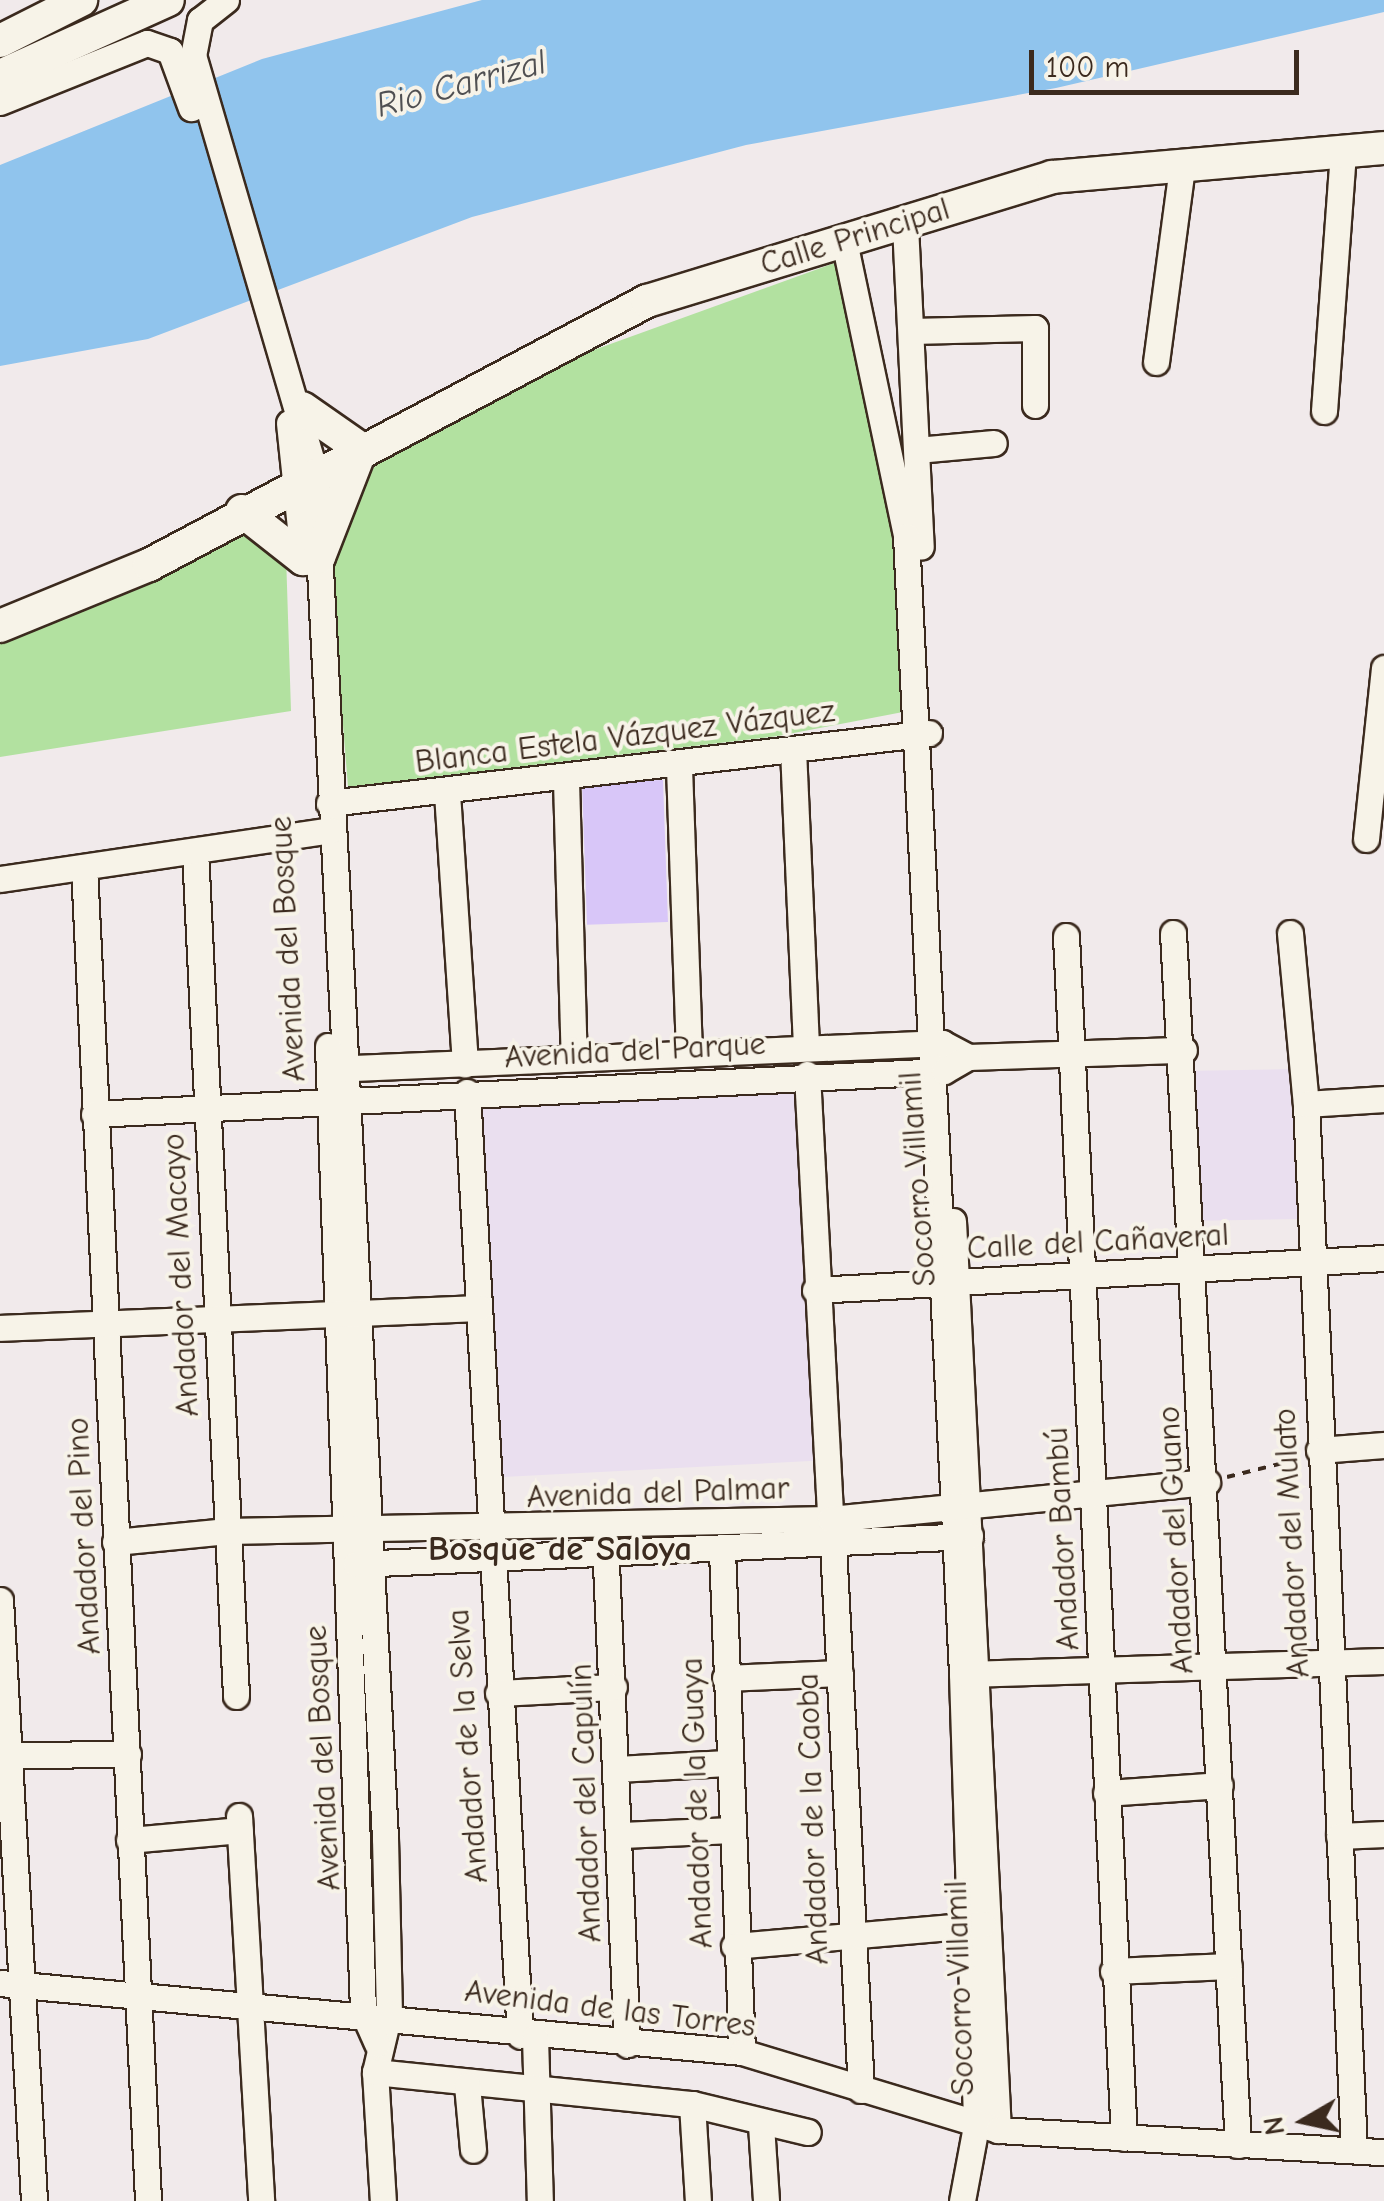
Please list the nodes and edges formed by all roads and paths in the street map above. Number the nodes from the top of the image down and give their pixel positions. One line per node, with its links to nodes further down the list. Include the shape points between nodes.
1 (81, 0): 4 (main road)
2 (168, 0): 6 (main road)
3 (226, 0): 5 (street, via 200,20)
4 (0, 40)
5 (184, 58): 7 (street, via 162,46 131,44); 15 (street, Avenida del Bosque)
6 (0, 76)
7 (0, 102)
8 (1384, 148): 9 (main road, Calle Principal)
9 (1342, 152): 10 (main road, Calle Principal); 17 (street)
10 (1182, 166): 11 (main road, Calle Principal, via 1052,177); 14 (street)
11 (905, 225): 12 (main road, Calle Principal); 13 (street, Socorro Villamil)
12 (844, 241): 19 (main road, Calle Principal, via 648,301); 26 (street, Socorro Villamil, via 906,536)
13 (911, 331): 16 (street, via 1035,328); 20 (street, Socorro Villamil)
14 (1156, 362)
15 (295, 399): 19 (main road); 21 (street, Avenida del Bosque)
16 (1035, 405)
17 (1324, 411)
18 (994, 444): 20 (street)
19 (361, 449): 21 (main road, Calle Principal); 23 (main road)
20 (917, 450): 26 (street, Socorro Villamil)
21 (306, 475): 22 (main road, Calle Principal); 23 (street, Avenida del Bosque)
22 (242, 511): 23 (main road); 24 (main road, Calle Principal, via 131,573)
23 (311, 558): 31 (street, Avenida del Bosque); 32 (street, Avenida del Bosque)
24 (0, 626)
25 (1384, 668): 33 (street)
26 (921, 734): 27 (street, Blanca Estela Vázquez Vázquez); 40 (street, Socorro Villamil)
27 (793, 749): 28 (street, Blanca Estela Vázquez Vázquez); 41 (street)
28 (679, 766): 29 (street, Blanca Estela Vázquez Vázquez); 43 (street)
29 (566, 780): 30 (street, Blanca Estela Vázquez Vázquez); 45 (street)
30 (447, 793): 31 (street, Blanca Estela Vázquez Vázquez); 47 (street)
31 (329, 804): 32 (street, Avenida del Bosque)
32 (322, 831): 34 (street); 48 (street, Avenida del Bosque)
33 (1366, 839)
34 (195, 851): 35 (street); 55 (street, Andador del Macayo)
35 (84, 867): 36 (street); 56 (street, Andador del Pino)
36 (0, 879)
37 (1173, 932): 42 (street, Andador del Guano)
38 (1290, 933): 54 (street, Andador del Mulato)
39 (1066, 936): 46 (street, Andador Bambú)
40 (936, 1044): 41 (street, Avenida del Parque); 44 (street); 49 (street, Socorro Villamil)
41 (806, 1046): 43 (street, Avenida del Parque)
42 (1184, 1050): 46 (street); 59 (street, Andador del Guano)
43 (689, 1052): 45 (street, Avenida del Parque)
44 (968, 1057): 46 (street); 49 (street)
45 (574, 1058): 47 (street, Avenida del Parque)
46 (1071, 1059): 60 (street, Andador Bambú)
47 (466, 1064): 48 (street, Avenida del Parque)
48 (339, 1068): 52 (street, Avenida del Bosque)
49 (938, 1071): 50 (street, Avenida del Parque); 61 (street, Socorro Villamil)
50 (807, 1074): 51 (street, Avenida del Parque); 62 (street, Andador de la Caoba)
51 (467, 1092): 52 (street, Avenida del Parque); 63 (street, Andador de la Selva)
52 (339, 1096): 55 (street, Avenida del Parque); 64 (street, Avenida del Bosque)
53 (1384, 1098): 54 (street)
54 (1306, 1104): 58 (street, Andador del Mulato)
55 (206, 1106): 56 (street, Avenida del Parque); 66 (street, Andador del Macayo)
56 (94, 1114): 65 (street, Andador del Pino)
57 (1384, 1258): 58 (street, Calle del Cañaveral)
58 (1313, 1262): 59 (street, Calle del Cañaveral); 69 (street, Andador del Mulato)
59 (1196, 1269): 60 (street, Calle del Cañaveral); 70 (street, Andador del Guano)
60 (1082, 1275): 61 (street, Calle del Cañaveral); 71 (street, Andador Bambú)
61 (948, 1282): 62 (street, Calle del Cañaveral); 72 (street, Socorro Villamil)
62 (815, 1290): 76 (street, Andador de la Caoba)
63 (478, 1308): 64 (street); 75 (street, Andador de la Selva)
64 (344, 1316): 66 (street); 77 (street, Avenida del Bosque)
65 (108, 1320): 66 (street); 67 (street); 79 (street, Andador del Pino)
66 (215, 1320): 74 (street, Andador del Macayo)
67 (0, 1328)
68 (1384, 1445): 69 (street)
69 (1319, 1450): 70 (path); 86 (street, Andador del Mulato)
70 (1208, 1482): 71 (street, Avenida del Palmar); 87 (street, Andador del Guano)
71 (1095, 1491): 72 (street, Avenida del Palmar); 89 (street, Andador Bambú)
72 (962, 1505): 76 (street, Avenida del Palmar); 78 (street, Socorro Villamil)
73 (604, 1528): 75 (street, Avenida del Palmar); 76 (street, Avenida del Palmar); 81 (street, Andador del Capulín)
74 (227, 1530): 77 (street, Avenida del Palmar); 79 (street, Avenida del Palmar); 94 (street, Andador del Macayo)
75 (487, 1532): 77 (street, Avenida del Palmar); 82 (street, Andador de la Selva)
76 (832, 1532): 78 (street, Avenida del Palmar); 80 (street, Avenida del Palmar); 88 (street, Andador de la Caoba)
77 (358, 1534): 83 (street, Avenida del Bosque)
78 (964, 1536): 90 (street, Socorro Villamil)
79 (114, 1542): 95 (street, Andador del Pino)
80 (722, 1551): 81 (street, Avenida del Palmar); 91 (street, Andador de la Guaya)
81 (606, 1558): 82 (street, Avenida del Palmar); 92 (street, Andador del Capulín)
82 (488, 1559): 83 (street, Avenida del Palmar); 93 (street, Andador de la Selva)
83 (359, 1564): 114 (street, Avenida del Bosque)
84 (0, 1600): 96 (street)
85 (1384, 1661): 86 (street)
86 (1329, 1664): 87 (street); 104 (street, Andador del Mulato)
87 (1214, 1668): 89 (street); 99 (street, Andador del Guano)
88 (840, 1673): 91 (street); 107 (street, Andador de la Caoba)
89 (1101, 1673): 90 (street); 100 (street, Andador Bambú)
90 (971, 1674): 106 (street, Socorro Villamil)
91 (726, 1678): 97 (street, Andador de la Guaya)
92 (614, 1687): 93 (street); 98 (street, Andador del Capulín)
93 (498, 1693): 115 (street, Andador de la Selva)
94 (236, 1696)
95 (128, 1754): 96 (street); 105 (street, Andador del Pino)
96 (5, 1755): 111 (street)
97 (728, 1763): 98 (street); 101 (street, Andador de la Guaya)
98 (616, 1769): 103 (street, Andador del Capulín)
99 (1220, 1784): 100 (street); 109 (street, Andador del Guano)
100 (1106, 1793): 110 (street, Andador Bambú)
101 (732, 1830): 103 (street); 108 (street, Andador de la Guaya)
102 (1384, 1834): 104 (street)
103 (622, 1835): 116 (street, Andador del Capulín)
104 (1339, 1836): 129 (street, Andador del Mulato)
105 (129, 1840): 112 (street, Andador del Pino); 113 (street, via 240,1823)
106 (980, 1924): 107 (street); 124 (street, Socorro Villamil)
107 (848, 1939): 108 (street); 120 (street, Andador de la Caoba)
108 (734, 1946): 117 (street, Andador de la Guaya)
109 (1229, 1966): 110 (street); 127 (street, Andador del Guano)
110 (1113, 1971): 126 (street, Andador Bambú)
111 (12, 1984): 112 (street, Avenida de las Torres); 131 (street)
112 (138, 1998): 113 (street, Avenida de las Torres); 132 (street, Andador del Pino)
113 (246, 2004): 114 (street, Avenida de las Torres); 133 (street)
114 (376, 2012): 115 (street, Avenida de las Torres); 118 (street, Avenida del Bosque)
115 (527, 2037): 116 (street, Avenida de las Torres); 121 (street, Andador de la Selva)
116 (627, 2046): 117 (street, Avenida de las Torres)
117 (742, 2052): 120 (street, Avenida de las Torres)
118 (376, 2072): 119 (street); 134 (street, Avenida del Bosque)
119 (467, 2085): 121 (street); 128 (street)
120 (861, 2090): 124 (street, Avenida de las Torres)
121 (534, 2091): 122 (street); 135 (street)
122 (692, 2104): 123 (street); 136 (street)
123 (760, 2126): 125 (street); 137 (street)
124 (987, 2128): 126 (street, Avenida de las Torres); 138 (street, Socorro Villamil)
125 (808, 2132)
126 (1124, 2138): 127 (street, Avenida de las Torres)
127 (1238, 2145): 129 (street, Avenida de las Torres)
128 (473, 2150)
129 (1354, 2150): 130 (street, Avenida de las Torres)
130 (1384, 2152)
131 (34, 2201)
132 (148, 2201)
133 (262, 2201)
134 (384, 2201)
135 (540, 2201)
136 (698, 2201)
137 (766, 2201)
138 (962, 2201)

